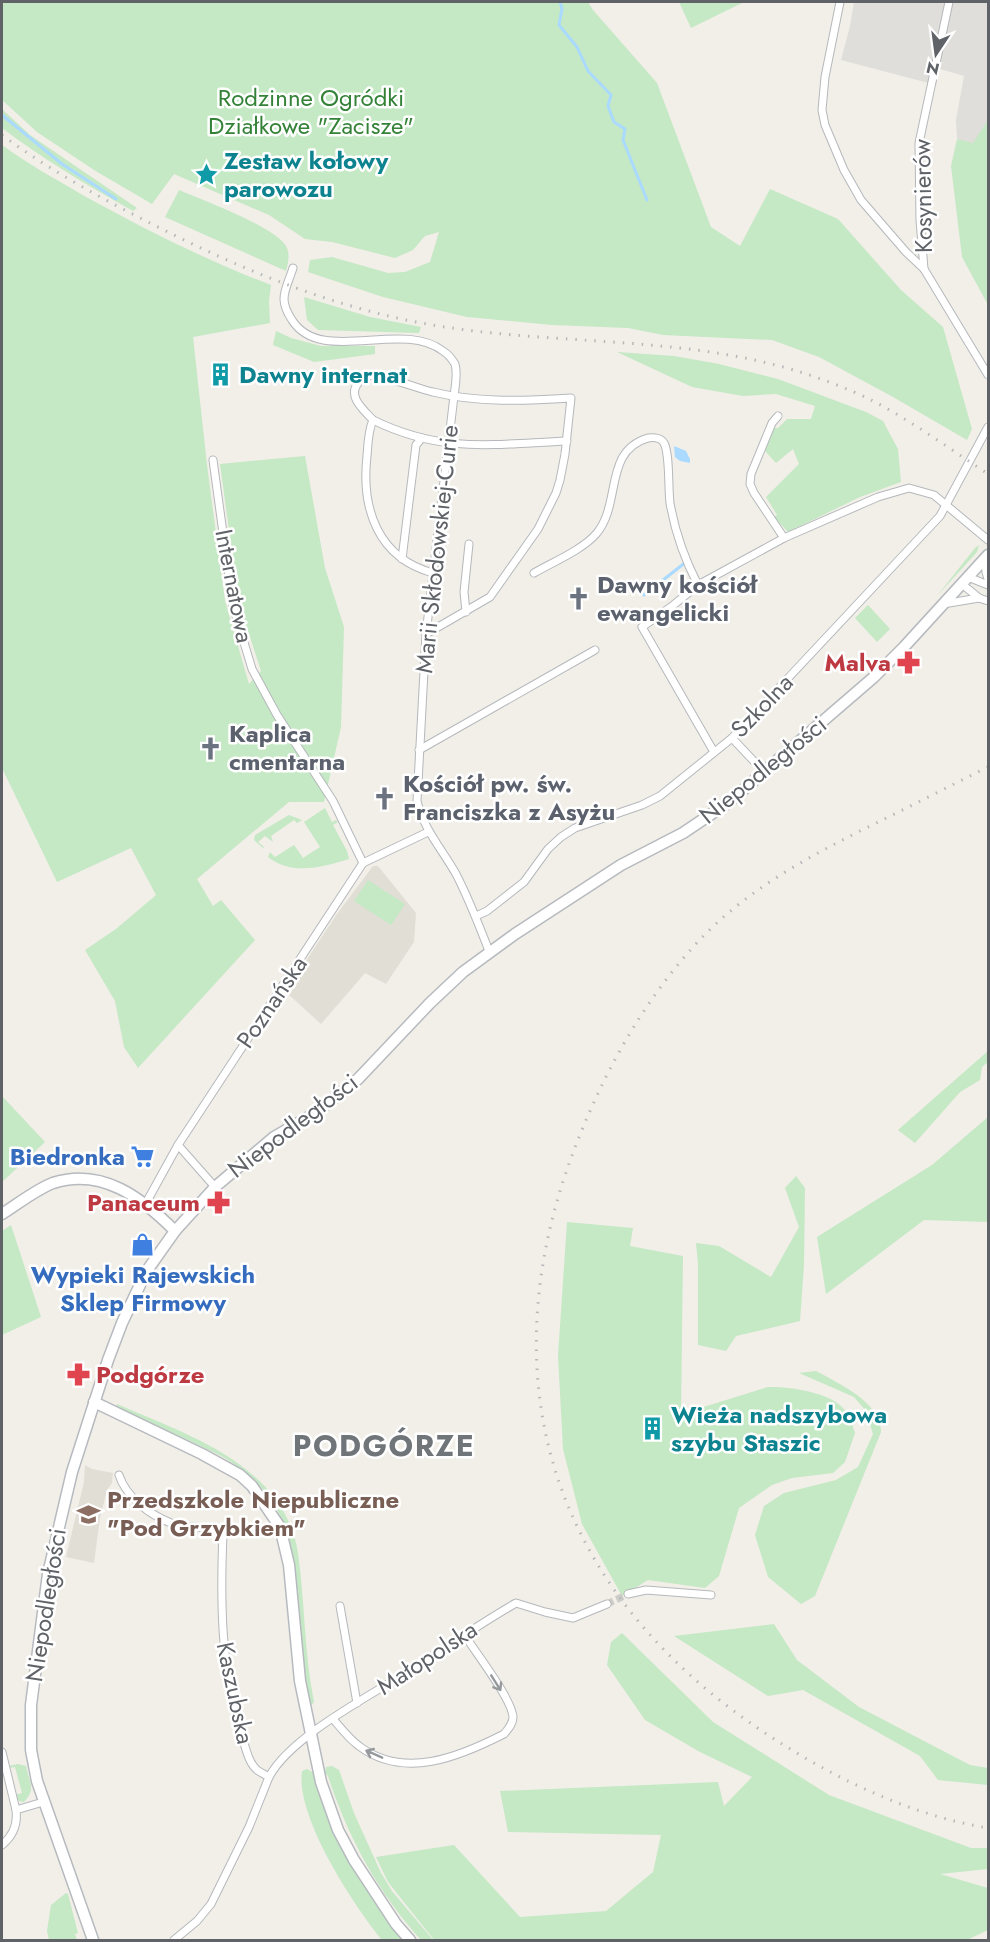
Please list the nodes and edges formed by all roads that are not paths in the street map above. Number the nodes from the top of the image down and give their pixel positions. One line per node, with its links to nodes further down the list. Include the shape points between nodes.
1 (840, 2): 4 (street, via 822,110 831,145 861,200)
2 (949, 2): 4 (street, Kosynierów, via 919,143)
3 (293, 268): 6 (street, Marii Skłodowskiej-Curie, via 284,300 288,314 301,331 330,341 376,338 431,343 455,365)
4 (924, 268): 5 (street, Kosynierów)
5 (988, 375)
6 (454, 396): 8 (street, via 388,378 364,377 354,392 359,405); 11 (street, via 495,400 571,398); 12 (street, Marii Skłodowskiej-Curie)
7 (778, 416): 15 (street, via 750,484)
8 (373, 420): 10 (street); 19 (street, via 366,467 370,509 377,531)
9 (988, 427): 14 (street, Szkolna)
10 (422, 438): 12 (street); 19 (street, via 416,446)
11 (567, 441): 12 (street); 29 (street, via 556,494 538,528 490,597)
12 (448, 444): 20 (street, Marii Skłodowskiej-Curie)
13 (213, 460): 37 (street, Internatowa, via 233,606 252,669 333,801)
14 (948, 505): 15 (street, via 934,495 909,488 878,497); 16 (street); 32 (street, Szkolna)
15 (784, 538): 24 (street)
16 (988, 540)
17 (469, 544): 29 (street, via 463,598)
18 (987, 557): 22 (street); 23 (main road, Niepodległości)
19 (402, 559): 20 (street)
20 (433, 573): 30 (street, Marii Skłodowskiej-Curie)
21 (534, 573): 24 (street, via 589,541 598,531 621,457 651,437 661,439 667,451 670,503 678,540)
22 (988, 579)
23 (965, 581): 25 (street); 26 (street); 28 (main road, Niepodległości)
24 (698, 585): 34 (street, via 642,627)
25 (988, 585)
26 (979, 598): 27 (street); 28 (street)
27 (988, 601)
28 (943, 604): 35 (main road, Niepodległości, via 874,677)
29 (466, 612): 30 (street)
30 (426, 634): 33 (street, Marii Skłodowskiej-Curie)
31 (595, 650): 33 (street)
32 (732, 738): 34 (street, Szkolna); 35 (street)
33 (419, 750): 36 (street, Marii Skłodowskiej-Curie, via 417,801)
34 (714, 752): 38 (street, Szkolna, via 660,796 561,837 524,882)
35 (764, 772): 39 (main road, Niepodległości, via 711,815 621,865)
36 (428, 832): 37 (street); 38 (street, Marii Skłodowskiej-Curie)
37 (363, 862): 40 (street, Poznańska)
38 (476, 916): 39 (street, Marii Skłodowskiej-Curie)
39 (489, 951): 41 (main road, Niepodległości, via 436,996 358,1079 317,1112 274,1137)
40 (178, 1145): 41 (street); 42 (street, Poznańska)
41 (215, 1187): 44 (main road, Niepodległości)
42 (146, 1203): 43 (main road, via 117,1187 77,1179 51,1184); 44 (main road)
43 (2, 1214)
44 (175, 1231): 45 (main road, Niepodległości, via 146,1272 133,1299)
45 (94, 1402): 54 (main road, via 223,1464 252,1486 268,1508 280,1527 290,1565 296,1654); 57 (main road, Niepodległości, via 57,1529 33,1689 31,1750)
46 (119, 1475): 56 (street, Kaszubska, via 123,1486 153,1514 171,1522 219,1529 223,1534 222,1632 227,1674 235,1716 250,1760)
47 (628, 1594): 48 (street, via 646,1590)
48 (711, 1595)
49 (607, 1604): 51 (street, Małopolska, via 573,1618 516,1603)
50 (340, 1606): 52 (street)
51 (464, 1634): 52 (street, Małopolska); 53 (street, one-way to 53, via 508,1702 513,1719 504,1734 449,1757 411,1764 393,1762 357,1745)
52 (357, 1703): 53 (street, Małopolska)
53 (333, 1719): 54 (street, Małopolska)
54 (310, 1734): 56 (street, Małopolska, via 279,1762); 62 (main road, via 338,1830)
55 (2, 1752): 58 (street)
56 (269, 1777): 61 (street, via 211,1904)
57 (44, 1802): 58 (street); 60 (main road, Niepodległości)
58 (16, 1810): 59 (street, via 16,1825)
59 (2, 1845)
60 (93, 1941)
61 (174, 1941)
62 (410, 1941)

